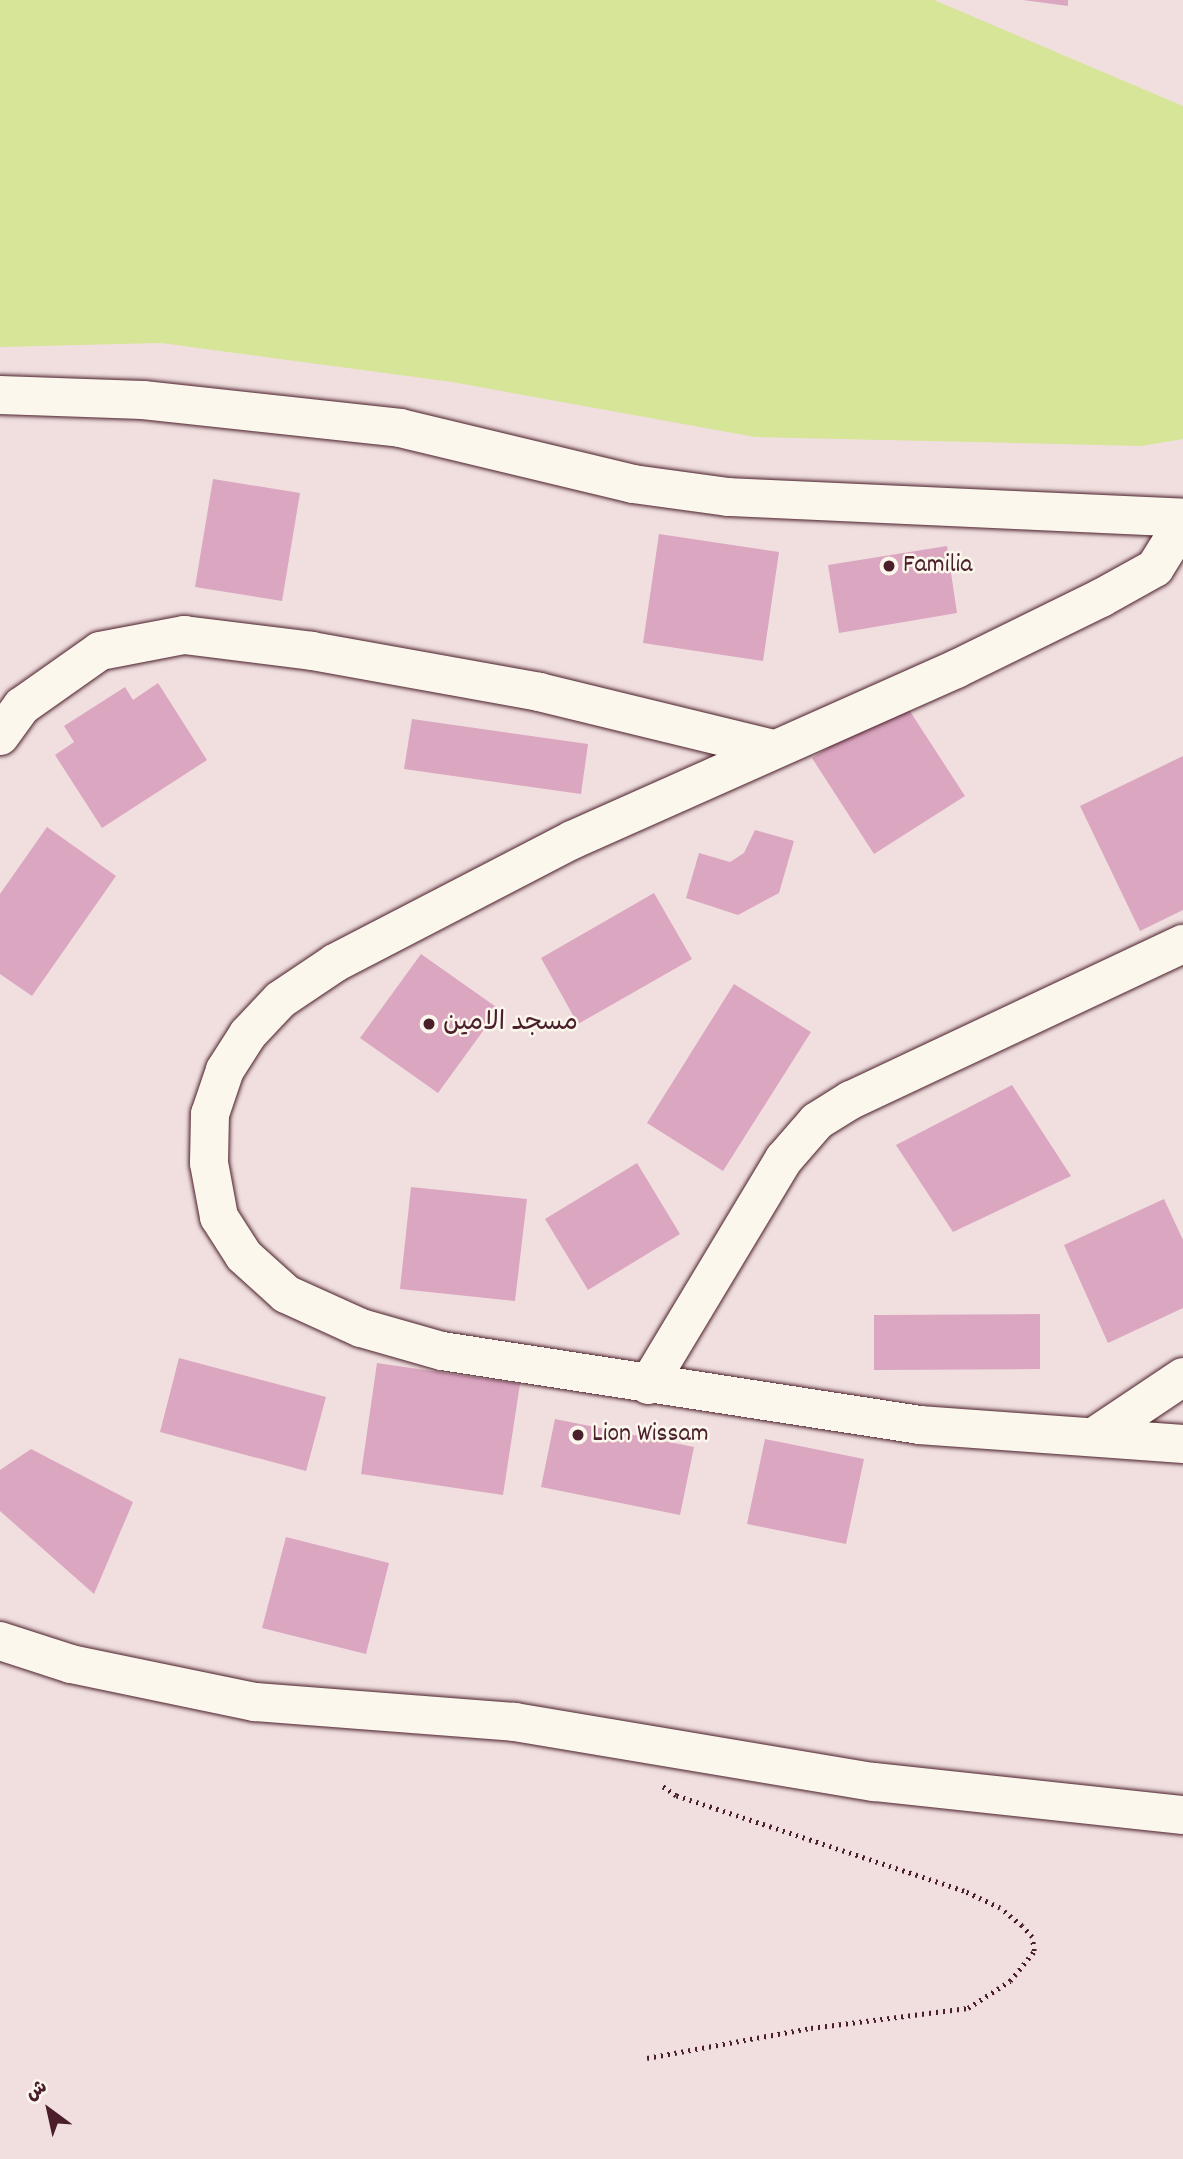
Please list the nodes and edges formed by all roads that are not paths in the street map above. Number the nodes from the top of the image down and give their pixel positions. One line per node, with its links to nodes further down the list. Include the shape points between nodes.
1 (0, 394): 2 (street, via 143,400 400,428 633,484 728,497)
2 (1183, 521): 4 (street, via 1155,568 1112,592 956,669)
3 (0, 736): 4 (street, via 22,706 100,652 184,635 312,651 539,692)
4 (773, 749): 7 (street, via 572,840 335,964 280,1000 248,1034 225,1070 209,1114 209,1163 219,1217 244,1256 286,1294 361,1328 442,1351)
5 (1183, 944): 7 (street, via 851,1100 817,1121 784,1159)
6 (1183, 1377): 8 (street)
7 (648, 1385): 8 (street, via 919,1425)
8 (1095, 1436): 9 (street)
9 (1183, 1444)
10 (0, 1640): 11 (street, via 71,1664 255,1702 514,1722 874,1782)
11 (1183, 1815)

